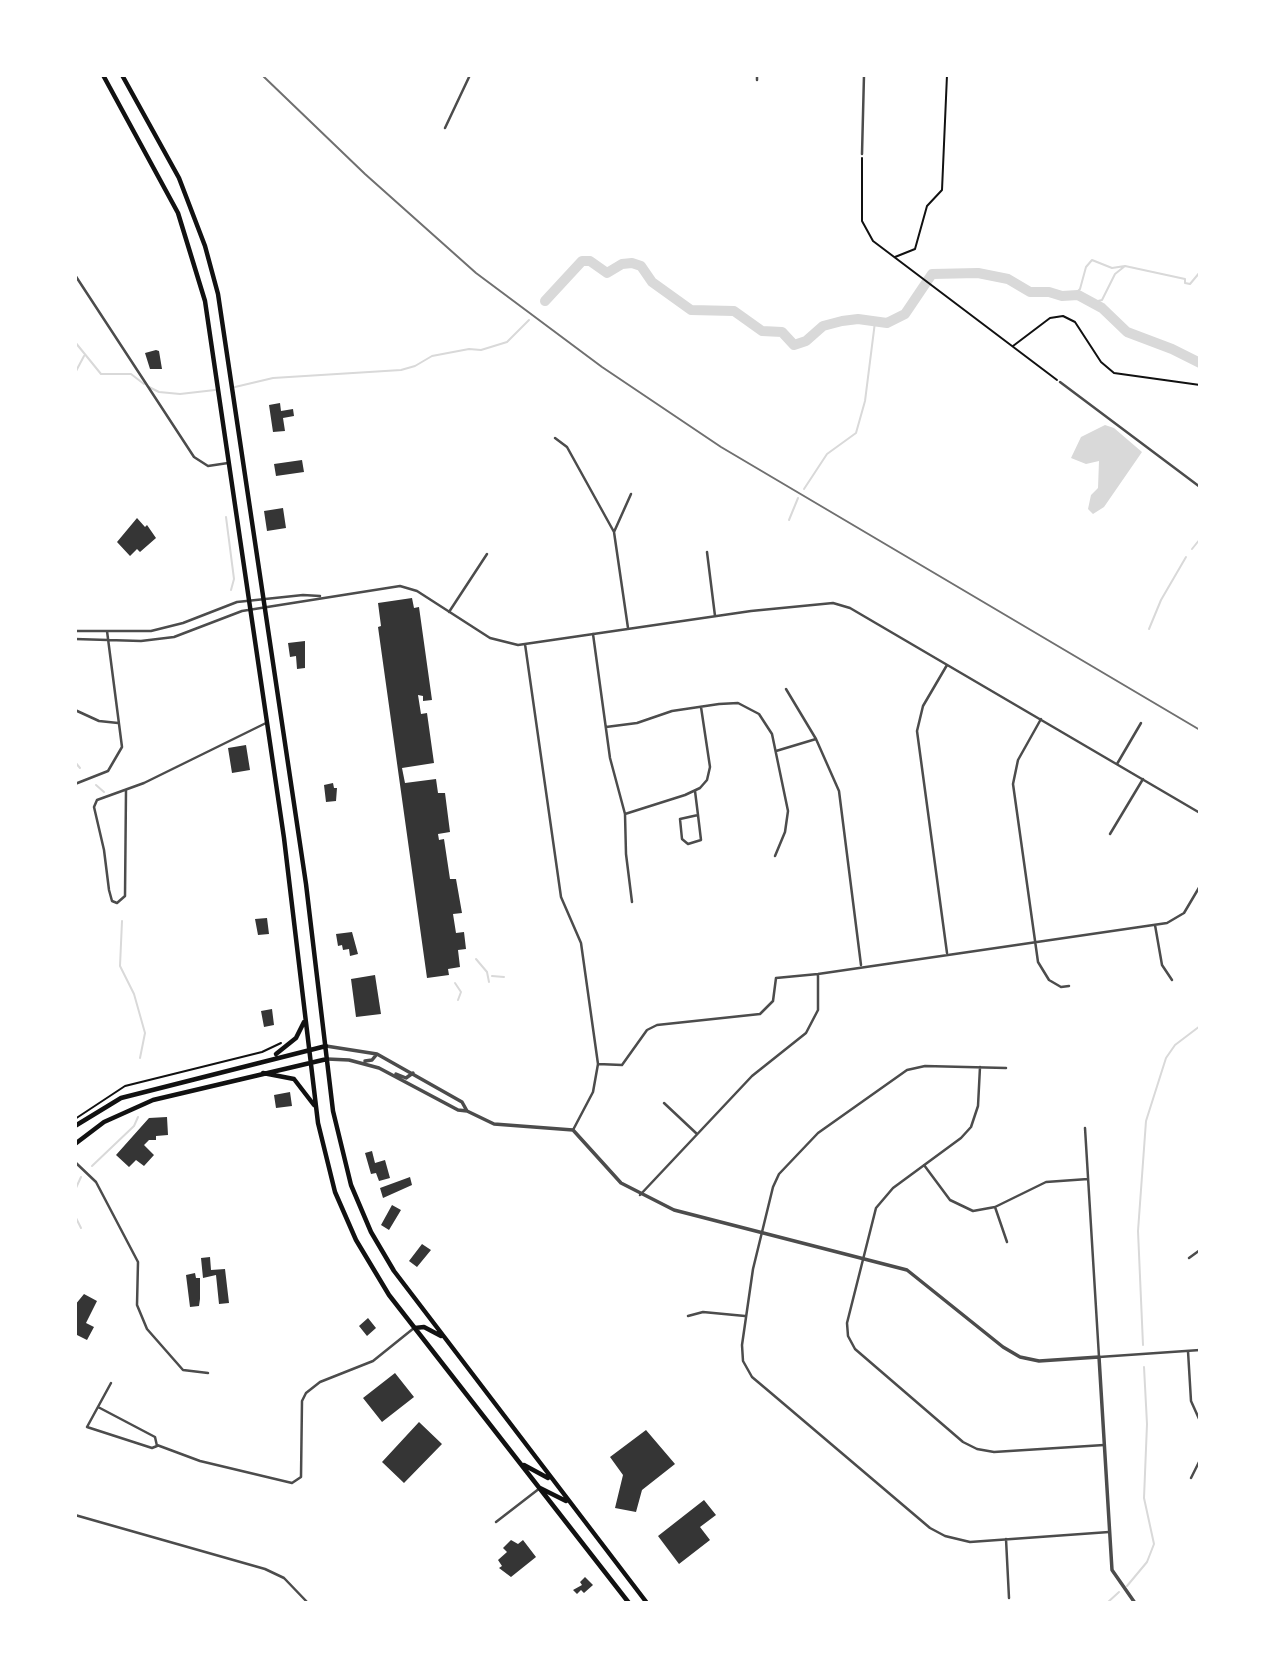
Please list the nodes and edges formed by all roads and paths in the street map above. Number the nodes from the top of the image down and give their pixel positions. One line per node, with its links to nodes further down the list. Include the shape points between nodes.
1 (103, 75): 14 (main road, via 168,192 188,240 205,301)
2 (122, 75): 21 (main road, via 171,162 198,226 218,294)
3 (470, 75): 6 (street)
4 (864, 75): 7 (street)
5 (947, 75): 8 (path, via 942,190 927,206 914,250)
6 (445, 128)
7 (862, 154): 8 (path, via 864,231)
8 (894, 258): 10 (path)
9 (75, 275): 14 (street, via 198,461 208,466)
10 (1012, 347): 11 (path); 12 (path, via 1049,318 1063,316 1075,322 1101,362 1114,373)
11 (1060, 382): 15 (street)
12 (1200, 384)
13 (555, 438): 17 (street, via 567,447)
14 (229, 463): 22 (main road)
15 (1200, 487)
16 (631, 494): 17 (street)
17 (614, 532): 27 (street)
18 (707, 552): 26 (street)
19 (487, 554): 25 (street)
20 (323, 597): 21 (street, via 303,594); 23 (street); 25 (street, via 400,586 417,591)
21 (262, 599): 22 (street); 23 (main road)
22 (249, 600): 24 (main road); 29 (street, via 163,629)
23 (264, 607): 24 (street); 66 (main road)
24 (250, 609): 32 (street, via 174,638); 39 (main road)
25 (449, 612): 33 (street, via 490,638)
26 (715, 616): 27 (street); 34 (street, via 820,603 842,605)
27 (628, 628): 30 (street)
28 (75, 631): 29 (street)
29 (107, 631): 32 (street)
30 (593, 634): 33 (street); 42 (street)
31 (75, 639): 32 (street)
32 (108, 640): 40 (street)
33 (526, 644): 73 (street, via 561,897 581,943)
34 (947, 665): 38 (street); 59 (street, via 923,706 917,731)
35 (786, 689): 43 (street)
36 (701, 706): 42 (street); 44 (street, via 731,703 752,709 769,727); 49 (street, via 710,771 704,785)
37 (75, 710): 40 (street, via 99,721)
38 (1041, 719): 45 (street); 58 (street, via 1013,776)
39 (267, 722): 48 (street); 64 (main road)
40 (120, 723): 47 (street, via 122,747 113,767 95,779)
41 (1141, 723): 45 (street)
42 (606, 727): 51 (street, via 612,772)
43 (816, 739): 44 (street); 60 (street, via 839,791)
44 (776, 751): 54 (street, via 788,811)
45 (1117, 764): 46 (street)
46 (1143, 779): 50 (street); 53 (street)
47 (75, 784)
48 (126, 790): 48 (street, via 125,896 117,903 111,899 94,807 100,797)
49 (695, 791): 51 (street); 52 (street)
50 (1200, 813)
51 (625, 814): 56 (street)
52 (698, 815): 52 (street, via 680,819 682,839 688,845 700,842)
53 (1110, 834)
54 (775, 856)
55 (1200, 886): 57 (street, via 1182,915)
56 (632, 902)
57 (1156, 925): 58 (street); 62 (street, via 1162,965)
58 (1035, 942): 59 (street); 63 (street, via 1044,974 1055,984)
59 (947, 954): 60 (street)
60 (861, 967): 61 (street)
61 (818, 974): 73 (street, via 776,978 773,1001 760,1014 657,1025 647,1030 622,1065); 88 (street, via 819,1002 809,1029 752,1076)
62 (1172, 980)
63 (1069, 986)
64 (305, 1018): 67 (main road); 69 (main road, via 296,1038)
65 (275, 1046): 84 (path, via 125,1086)
66 (326, 1046): 67 (main road); 68 (street); 70 (main road)
67 (309, 1049): 69 (main road); 71 (main road)
68 (377, 1054): 72 (street, via 370,1061); 78 (street)
69 (272, 1057): 79 (main road)
70 (327, 1059): 71 (main road); 72 (street); 105 (main road, via 337,1132 359,1205 386,1259)
71 (310, 1060): 77 (main road); 81 (main road)
72 (352, 1060): 76 (street)
73 (598, 1065): 87 (street, via 593,1092)
74 (980, 1067): 75 (street); 93 (street, via 978,1111 971,1127); 97 (street, via 910,1069 822,1130 776,1179)
75 (1006, 1068)
76 (384, 1070): 78 (street, via 404,1077); 83 (street)
77 (258, 1073): 81 (main road, via 294,1079); 82 (main road)
78 (413, 1073): 83 (street, via 462,1102)
79 (121, 1098): 82 (main road); 85 (main road)
80 (664, 1103): 88 (street)
81 (316, 1109): 104 (main road, via 327,1164 347,1222 373,1271)
82 (127, 1110): 90 (main road)
83 (467, 1111): 87 (street, via 509,1127)
84 (75, 1119)
85 (75, 1126)
86 (1085, 1128): 94 (street)
87 (573, 1130): 95 (street, via 611,1174)
88 (697, 1134): 95 (street)
89 (1200, 1142): 92 (street)
90 (75, 1144)
91 (75, 1162): 109 (street, via 96,1182 138,1262 137,1305 147,1329 183,1370)
92 (1200, 1164)
93 (924, 1165): 96 (street, via 954,1203 973,1211); 100 (street, via 881,1200)
94 (1088, 1179): 96 (street, via 1046,1182); 108 (street)
95 (640, 1195): 97 (street, via 674,1210)
96 (995, 1207): 98 (street)
97 (763, 1231): 100 (street); 103 (street)
98 (1007, 1242)
99 (1200, 1250): 101 (street)
100 (863, 1256): 108 (street, via 917,1275 1020,1357 1039,1361); 114 (street, via 847,1323 850,1343 963,1441 994,1452)
101 (1189, 1258)
102 (688, 1316): 103 (street, via 703,1312)
103 (745, 1316): 124 (street, via 743,1361 771,1394 938,1533 961,1541)
104 (414, 1328): 105 (main road, via 424,1327); 113 (street, via 373,1361 320,1382 304,1395 301,1477 292,1483); 116 (main road)
105 (445, 1339): 118 (main road)
106 (1200, 1350): 107 (street)
107 (1188, 1351): 108 (street); 112 (street, via 1191,1401)
108 (1099, 1357): 114 (street)
109 (208, 1374)
110 (111, 1382): 111 (street)
111 (98, 1407): 113 (street, via 155,1437); 113 (street, via 87,1427 152,1448)
112 (1200, 1421)
113 (157, 1445)
114 (1104, 1445): 123 (street)
115 (1200, 1460): 117 (street)
116 (521, 1463): 118 (main road); 119 (main road)
117 (1191, 1478)
118 (551, 1479): 120 (main road)
119 (540, 1488): 120 (main road); 122 (street); 127 (main road)
120 (570, 1503): 128 (main road)
121 (75, 1515): 126 (street, via 265,1569 284,1578)
122 (496, 1522)
123 (1109, 1532): 124 (street); 129 (street, via 1114,1575)
124 (1006, 1539): 125 (street)
125 (1009, 1598)
126 (308, 1603)
127 (629, 1603)
128 (647, 1603)
129 (1135, 1603)

